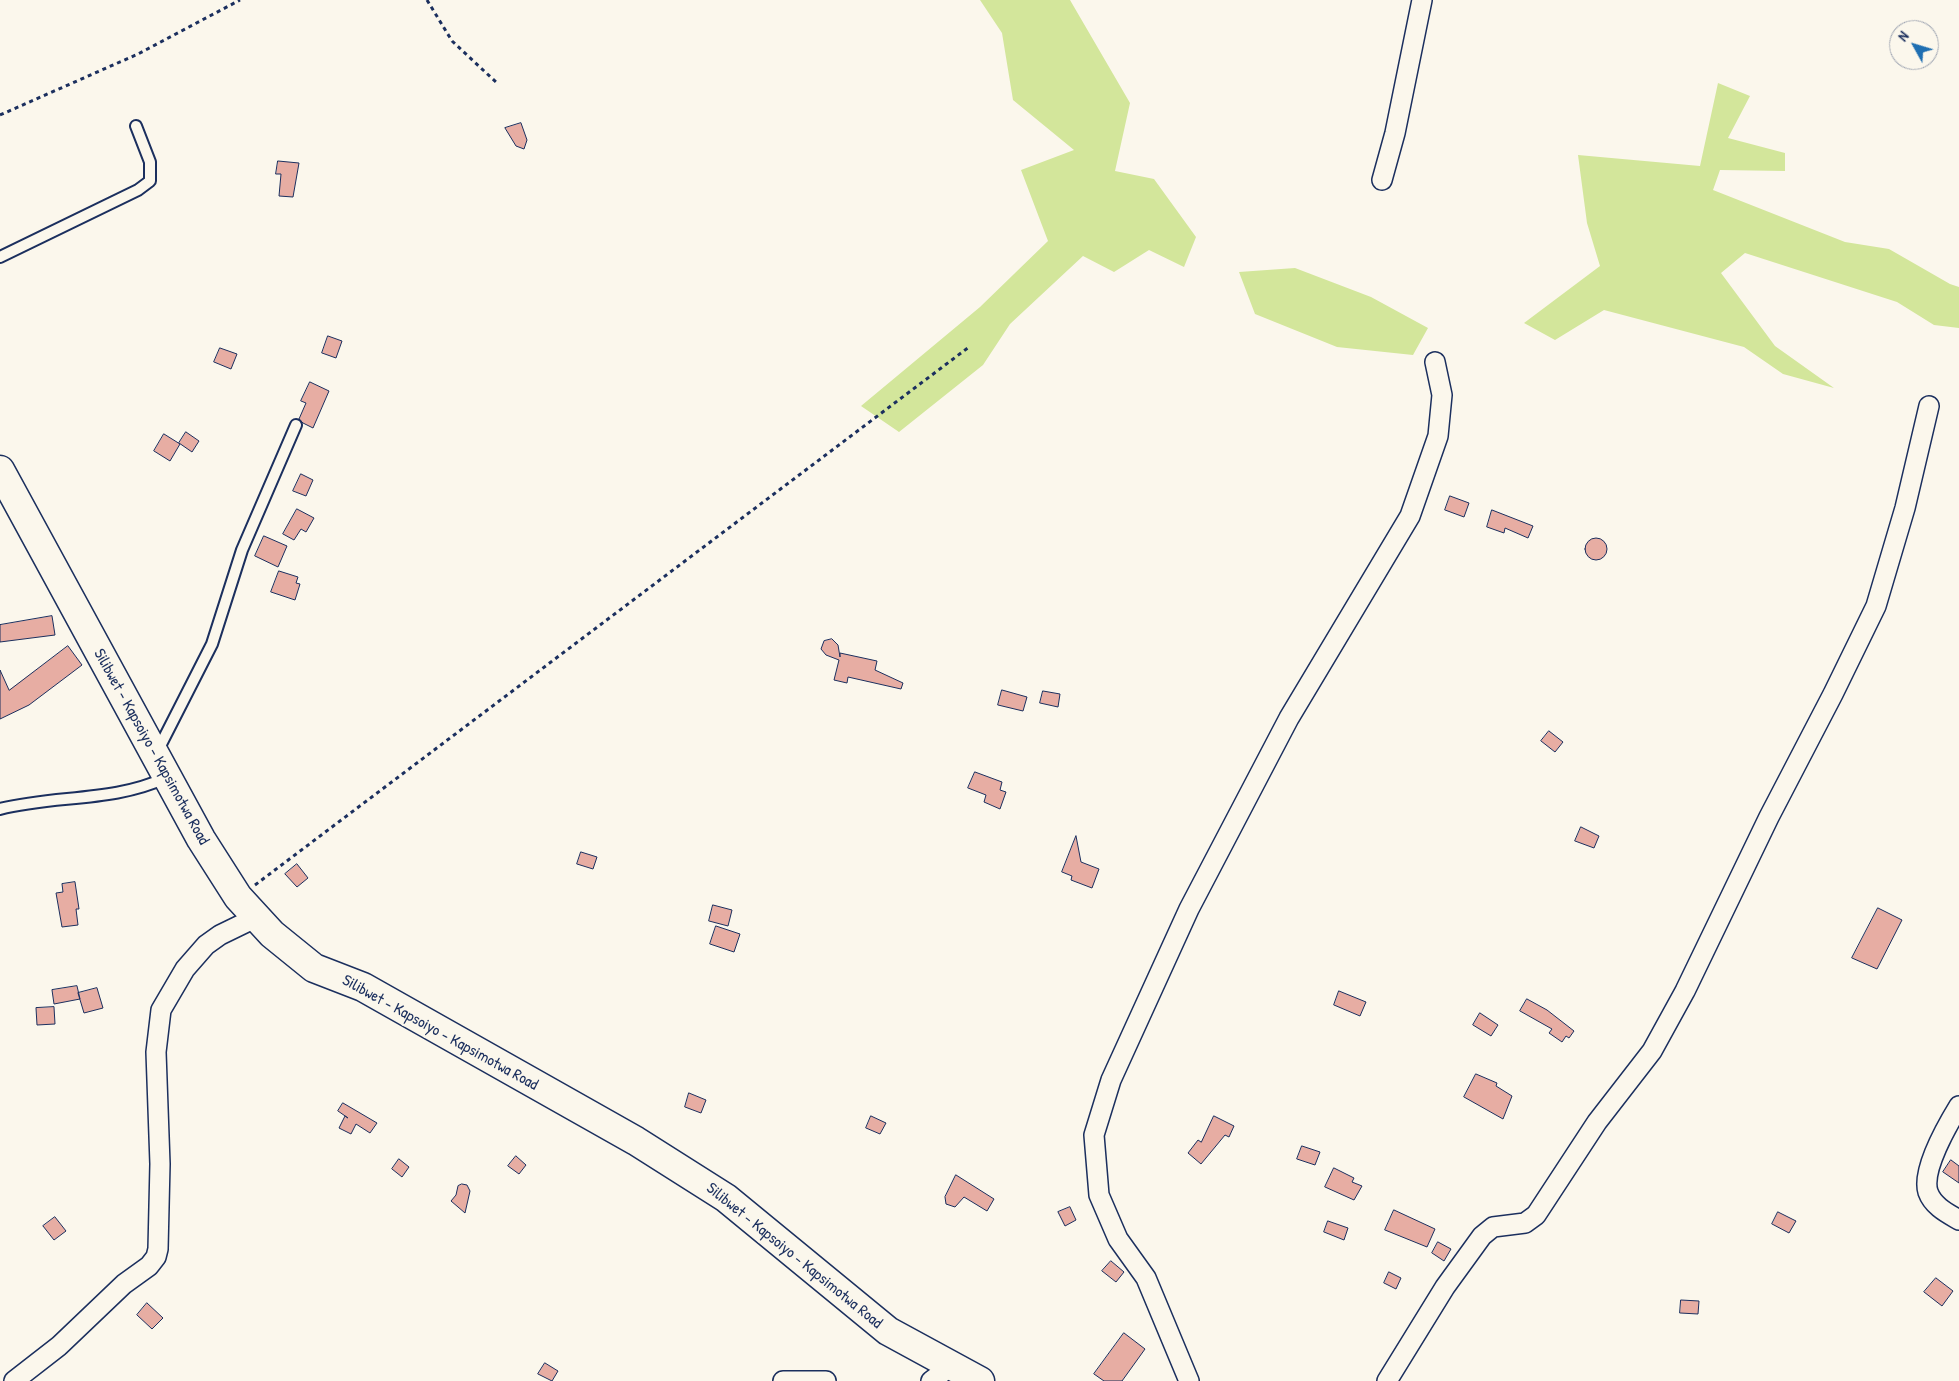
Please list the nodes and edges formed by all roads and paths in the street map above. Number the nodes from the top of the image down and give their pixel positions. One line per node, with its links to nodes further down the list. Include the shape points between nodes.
1 (240, 0): 5 (path, via 138,54)
2 (427, 0): 4 (path, via 452,41)
3 (1422, 0): 7 (street)
4 (497, 83)
5 (0, 115)
6 (136, 126): 8 (lane, via 150,162 150,181 138,190)
7 (1382, 180)
8 (0, 257)
9 (969, 347): 16 (path)
10 (1436, 362): 25 (street, via 1442,395 1438,436 1410,516 1290,718 1190,909 1111,1080 1094,1134 1099,1195 1118,1239 1146,1278)
11 (1929, 406): 26 (street, via 1905,508 1876,606 1725,905 1685,992 1652,1051 1597,1122 1536,1215 1525,1223 1493,1227 1482,1236 1445,1287)
12 (296, 425): 14 (lane, via 242,550 212,644)
13 (0, 470): 14 (street, Silibwet - Kapsoiyo - Kapsimotwa Road)
14 (161, 766): 15 (lane, via 118,793); 16 (street, Silibwet - Kapsoiyo - Kapsimotwa Road, via 201,839)
15 (0, 809)
16 (238, 897): 17 (street, Silibwet - Kapsoiyo - Kapsimotwa Road)
17 (257, 917): 20 (street, Silibwet - Kapsoiyo - Kapsimotwa Road, via 272,934 314,968 363,987 636,1141 726,1198); 21 (street, via 206,945 185,969 161,1010 156,1052 160,1164 156,1258 60,1346)
18 (1959, 1106): 19 (street, via 1936,1150 1928,1177 1928,1191 1935,1204)
19 (1959, 1220)
20 (941, 1373): 24 (street, Silibwet - Kapsoiyo - Kapsimotwa Road)
21 (14, 1381)
22 (783, 1381): 23 (street)
23 (826, 1381)
24 (980, 1381)
25 (1188, 1381)
26 (1387, 1381)

